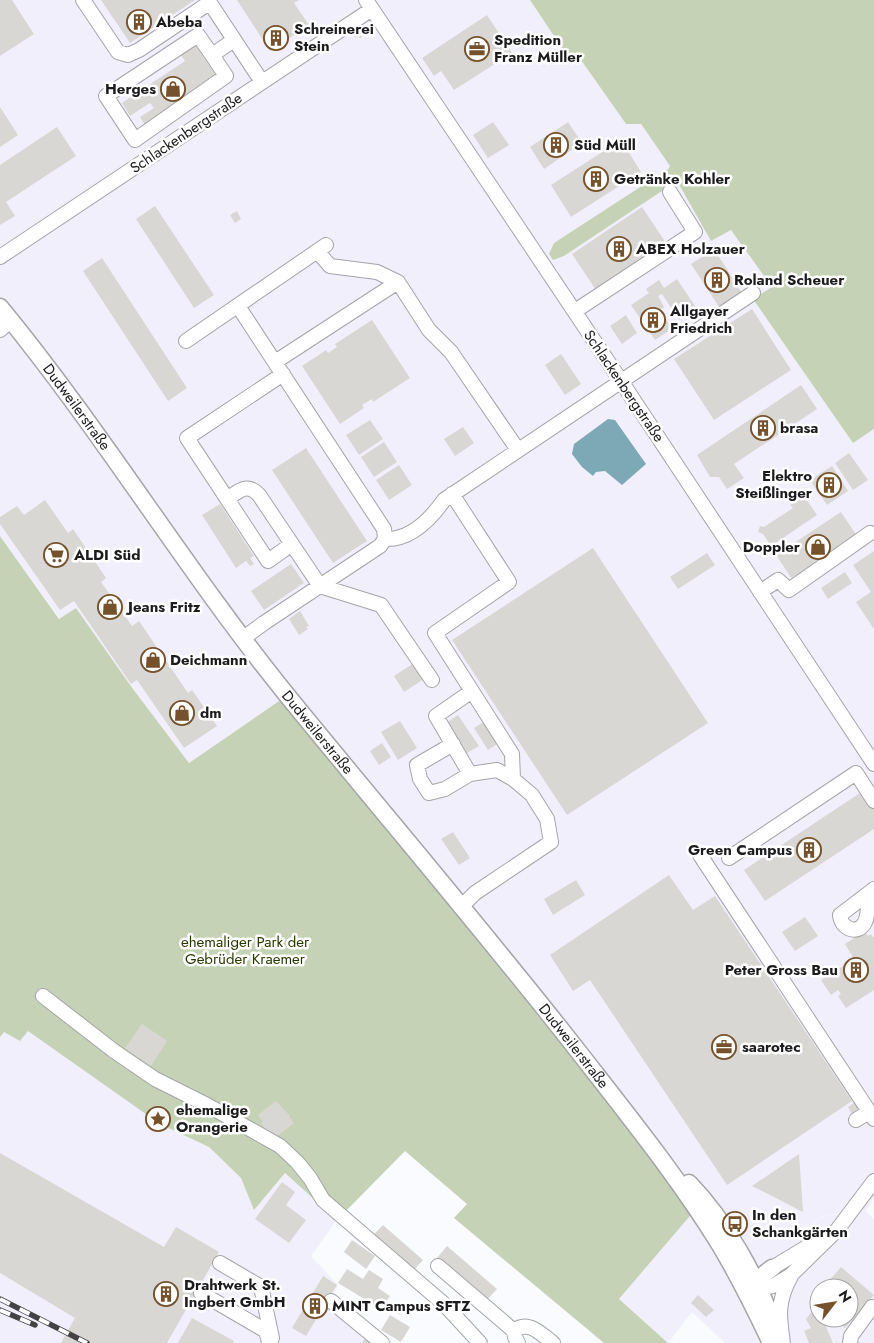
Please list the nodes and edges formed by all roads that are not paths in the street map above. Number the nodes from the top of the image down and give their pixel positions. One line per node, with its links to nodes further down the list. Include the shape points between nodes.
1 (83, 0): 2 (street, via 118,52 128,55)
2 (208, 1): 4 (street)
3 (369, 4): 6 (street, Schlackenbergstraße); 13 (street, Schlackenbergstraße)
4 (234, 40): 5 (street); 6 (street)
5 (212, 55): 5 (street, via 198,34 106,96 135,140 226,76)
6 (262, 82): 8 (street, Schlackenbergstraße)
7 (670, 192): 13 (street, via 695,232)
8 (0, 257)
9 (398, 282): 11 (street, via 377,272 330,266 321,248); 16 (street); 18 (street, via 429,330 451,352)
10 (753, 293): 17 (street)
11 (238, 306): 15 (street); 16 (street)
12 (0, 307): 14 (main road, Dudweilerstraße)
13 (575, 311): 17 (street, Schlackenbergstraße)
14 (5, 325): 26 (main road, Dudweilerstraße, via 84,416)
15 (186, 341)
16 (279, 368): 20 (street, via 187,438); 22 (street, via 384,529)
17 (621, 381): 18 (street); 25 (street, Schlackenbergstraße)
18 (518, 450): 19 (street)
19 (452, 494): 22 (street, via 433,516 404,537); 28 (street, via 509,582 434,633)
20 (227, 499): 23 (street, via 240,490 253,489); 23 (street, via 268,561)
21 (870, 533): 25 (street, via 789,590 778,580)
22 (385, 539): 24 (street, via 380,546)
23 (292, 544): 24 (street)
24 (320, 586): 26 (street); 27 (street, via 381,605)
25 (760, 592): 30 (street, Schlackenbergstraße)
26 (242, 639): 36 (main road, Dudweilerstraße)
27 (432, 680)
28 (472, 691): 29 (street, via 436,716); 32 (street, via 512,754)
29 (453, 744): 31 (street); 31 (street, via 417,765 420,778 430,793 445,789)
30 (874, 764)
31 (470, 774): 32 (street, via 497,770)
32 (512, 780): 36 (street, via 532,795 547,819 552,842)
33 (874, 801): 35 (street, via 856,773)
34 (700, 855): 38 (street)
35 (729, 858)
36 (461, 907): 40 (main road, Dudweilerstraße)
37 (43, 996): 57 (street, via 155,1079 280,1146 310,1178 322,1200 444,1304)
38 (872, 1116): 39 (street)
39 (856, 1120)
40 (652, 1146): 42 (main road, Dudweilerstraße); 44 (main road, Dudweilerstraße, via 704,1200)
41 (874, 1181): 43 (street)
42 (684, 1191): 49 (main road, Dudweilerstraße, via 696,1200 744,1274); 52 (main road, Dudweilerstraße)
43 (843, 1220): 47 (street); 48 (street, via 837,1230)
44 (743, 1260): 47 (main road, via 757,1269); 49 (main road, Dudweilerstraße)
45 (220, 1263): 55 (street, via 261,1287)
46 (438, 1266): 54 (street)
47 (772, 1268): 49 (main road)
48 (791, 1275): 49 (street, via 773,1286); 60 (street, via 779,1310)
49 (756, 1284): 52 (main road); 60 (main road, Dudweilerstraße)
50 (201, 1293): 55 (street, via 266,1331)
51 (331, 1301): 56 (street)
52 (753, 1305): 59 (main road, Dudweilerstraße)
53 (872, 1308): 61 (street, via 851,1336)
54 (516, 1337): 58 (street, via 519,1327 526,1326)
55 (271, 1341)
56 (382, 1343)
57 (480, 1343)
58 (553, 1343)
59 (771, 1343)
60 (781, 1343)
61 (850, 1343)

